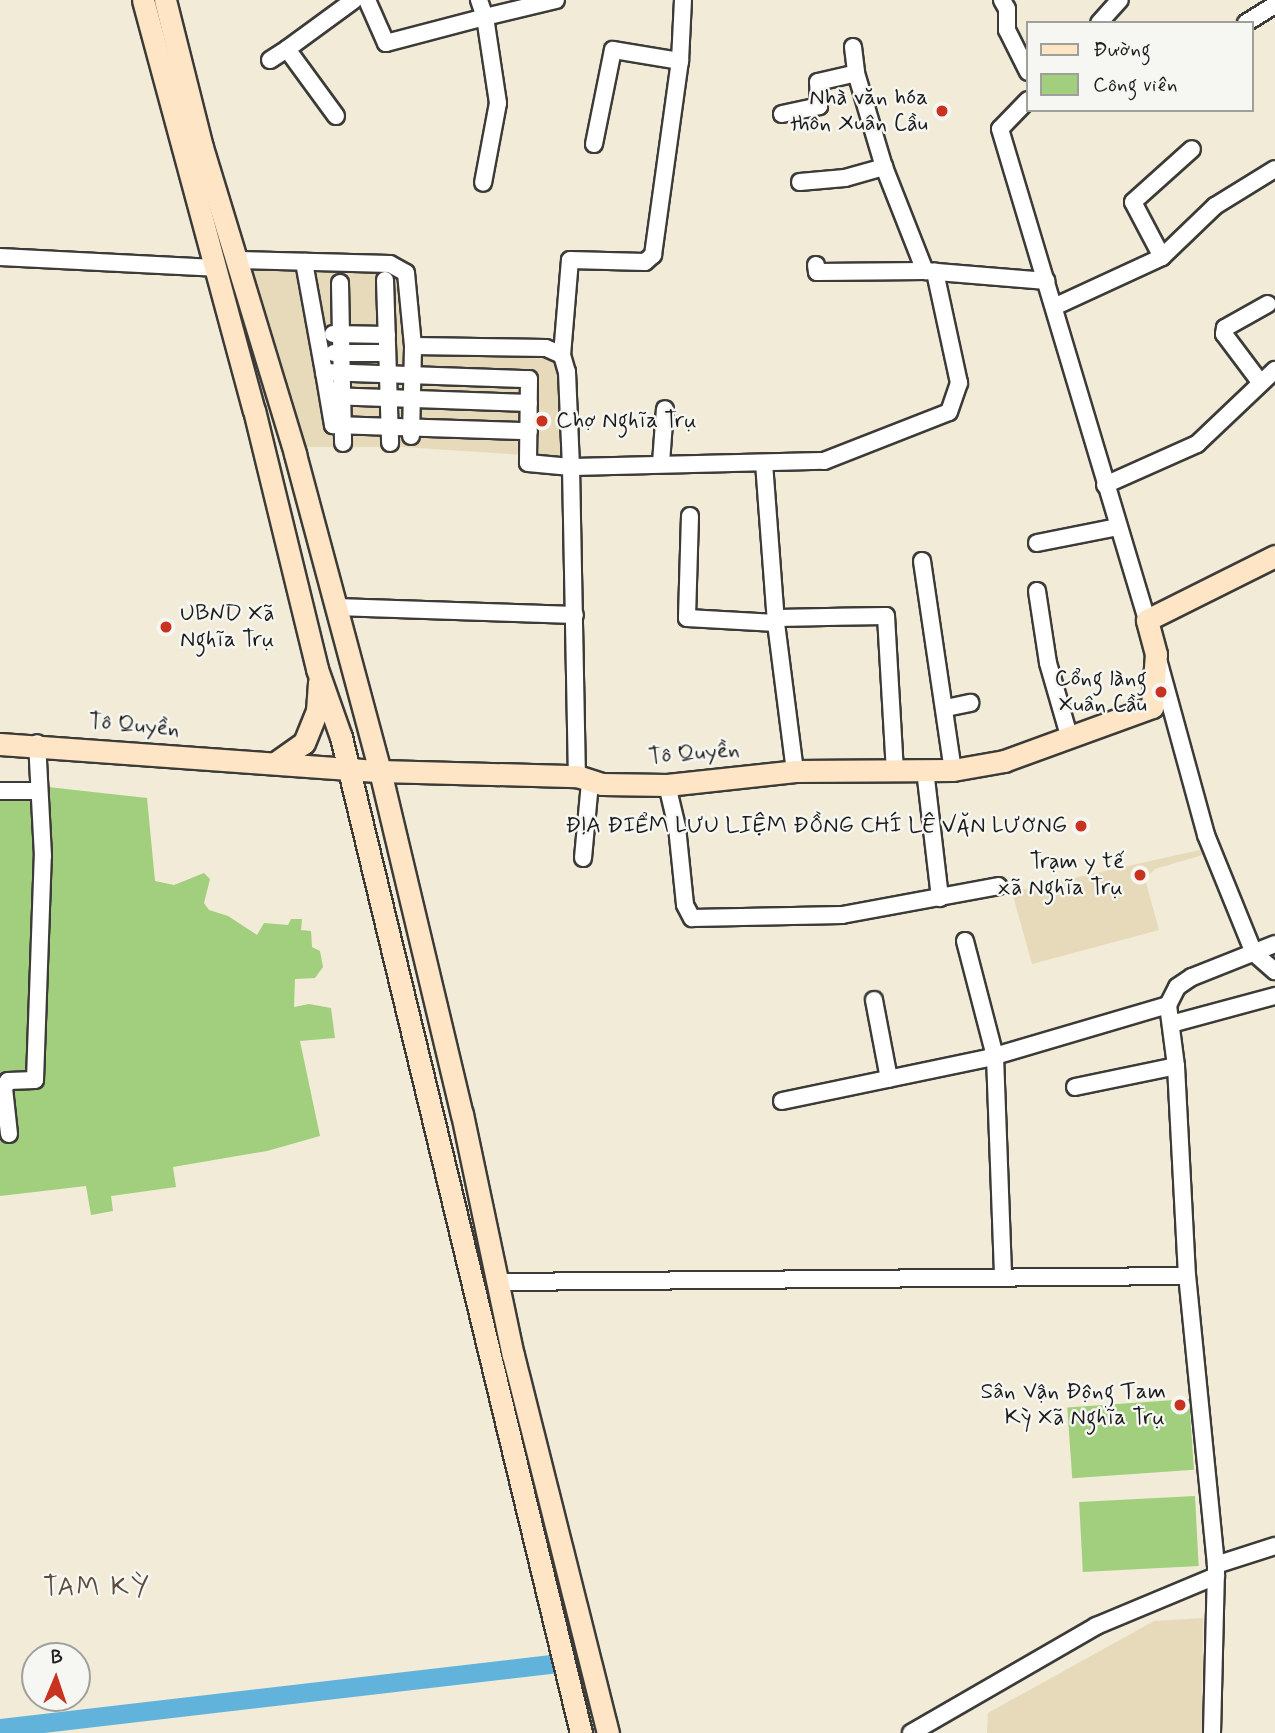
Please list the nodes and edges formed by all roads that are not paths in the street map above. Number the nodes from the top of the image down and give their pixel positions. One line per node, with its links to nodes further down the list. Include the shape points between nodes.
1 (143, 0): 33 (street)
2 (165, 0): 31 (street, via 202,147)
3 (354, 0): 15 (street)
4 (367, 0): 11 (street, via 387,43)
5 (479, 0): 11 (street)
6 (556, 0): 11 (street)
7 (683, 0): 17 (street)
8 (1002, 0): 18 (street, via 1007,30)
9 (1120, 0): 12 (street)
10 (1275, 5): 13 (street)
11 (485, 17): 28 (street, via 498,103)
12 (1102, 21)
13 (1249, 21)
14 (853, 47): 19 (street)
15 (287, 49): 16 (street); 22 (street)
16 (270, 60)
17 (680, 61): 23 (street, via 613,50); 48 (street, via 653,254 645,262 570,260)
18 (1026, 68)
19 (856, 73): 21 (street, via 818,82 819,106); 25 (street)
20 (1026, 102): 37 (street, via 1000,129)
21 (782, 114)
22 (336, 116)
23 (594, 144)
24 (1192, 149): 30 (street, via 1133,202)
25 (884, 167): 27 (street, via 845,178); 35 (street)
26 (1275, 169): 30 (street, via 1216,206)
27 (800, 182)
28 (483, 183)
29 (0, 257): 33 (street)
30 (1162, 257): 40 (street)
31 (239, 260): 32 (street); 33 (street); 85 (street)
32 (304, 262): 41 (street); 44 (street, via 390,264 406,273)
33 (214, 264): 87 (street)
34 (816, 265): 35 (street, via 817,272)
35 (930, 271): 37 (street); 76 (street, via 959,383 949,412 824,461)
36 (385, 280): 43 (street)
37 (1047, 281): 40 (street)
38 (341, 283): 42 (street)
39 (1268, 304): 57 (street, via 1225,328 1224,334)
40 (1056, 306): 78 (street)
41 (317, 334): 42 (street); 45 (street)
42 (341, 334): 43 (street); 46 (street)
43 (387, 335): 47 (street)
44 (413, 346): 48 (street, via 546,348); 53 (street)
45 (321, 353): 46 (street); 50 (street)
46 (342, 353): 47 (street); 51 (street)
47 (387, 353): 52 (street)
48 (562, 355): 77 (street, via 567,372)
49 (1275, 370): 57 (street)
50 (324, 372): 51 (street); 58 (street)
51 (342, 372): 52 (street); 58 (street)
52 (388, 374): 53 (street); 59 (street)
53 (414, 374): 54 (street); 60 (street)
54 (431, 375): 55 (street); 61 (street)
55 (461, 376): 56 (street); 62 (street)
56 (496, 377): 63 (street); 64 (street, via 529,379)
57 (1259, 382): 78 (street, via 1197,444)
58 (336, 396): 59 (street); 66 (street, via 332,425)
59 (389, 398): 60 (street); 67 (street)
60 (413, 398): 61 (street); 71 (street)
61 (430, 399): 62 (street); 68 (street)
62 (460, 400): 63 (street); 69 (street)
63 (495, 402): 64 (street); 70 (street)
64 (529, 403): 72 (street)
65 (665, 409): 75 (street)
66 (343, 425): 67 (street); 73 (street)
67 (390, 425): 71 (street); 74 (street)
68 (429, 426): 69 (street); 71 (street)
69 (459, 428): 70 (street)
70 (495, 429): 72 (street)
71 (411, 431)
72 (529, 431): 77 (street, via 528,463)
73 (343, 443)
74 (390, 443)
75 (661, 463): 76 (street); 77 (street)
76 (764, 463): 89 (street)
77 (571, 467): 86 (street)
78 (1104, 485): 80 (street)
79 (690, 516): 89 (street, via 687,624)
80 (1118, 527): 81 (street); 88 (street)
81 (1037, 543)
82 (1275, 556): 88 (street)
83 (922, 561): 93 (street)
84 (1038, 591): 94 (street, via 1048,663)
85 (336, 607): 86 (street); 87 (street); 100 (street)
86 (575, 615): 104 (street)
87 (304, 616): 90 (street)
88 (1147, 620): 92 (street)
89 (777, 621): 101 (street); 102 (street, via 886,617)
90 (317, 669): 97 (street, via 319,702 312,728 298,752); 98 (street, via 341,737)
91 (970, 703): 93 (street)
92 (1161, 705): 94 (street, Tô Quyền); 113 (street, via 1206,835)
93 (946, 708): 103 (street)
94 (1070, 739): 103 (street, Tô Quyền, via 1004,761)
95 (37, 743): 96 (street, Tô Quyền); 97 (street, Tô Quyền); 107 (street)
96 (0, 744)
97 (270, 764): 98 (street, Tô Quyền)
98 (345, 766): 100 (street, Tô Quyền); 128 (street)
99 (925, 770): 102 (street, Tô Quyền); 103 (street, Tô Quyền); 110 (street)
100 (380, 771): 104 (street, Tô Quyền); 127 (street)
101 (795, 771): 102 (street, Tô Quyền); 105 (street, Tô Quyền)
102 (895, 771)
103 (953, 771)
104 (583, 779): 105 (street, Tô Quyền); 108 (street)
105 (667, 785): 110 (street, via 677,827 685,905 692,918 842,915)
106 (0, 791): 107 (street)
107 (39, 791): 124 (street, via 43,856 35,1080 8,1081 4,1088)
108 (583, 858)
109 (998, 886): 110 (street)
110 (940, 898)
111 (965, 941): 119 (street)
112 (1275, 944): 113 (street)
113 (1254, 953): 114 (street); 117 (street, via 1192,976 1177,986)
114 (1275, 971)
115 (1275, 996): 118 (street)
116 (874, 1000): 121 (street)
117 (1168, 1005): 118 (street); 119 (street)
118 (1171, 1024): 120 (street)
119 (995, 1056): 121 (street); 125 (street)
120 (1176, 1066): 122 (street); 126 (street)
121 (889, 1079): 123 (street)
122 (1075, 1087)
123 (782, 1101)
124 (9, 1134)
125 (1003, 1276): 126 (street); 127 (street)
126 (1187, 1276): 130 (street)
127 (499, 1282): 128 (street); 132 (street, via 513,1355)
128 (471, 1284): 131 (street)
129 (1275, 1546): 130 (street)
130 (1216, 1570): 133 (street, via 1096,1626); 134 (street)
131 (581, 1733)
132 (608, 1733)
133 (911, 1733)
134 (1212, 1733)

